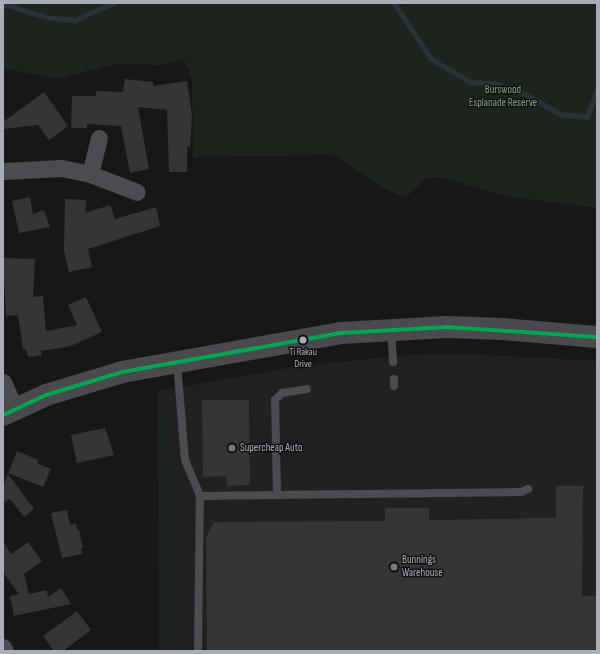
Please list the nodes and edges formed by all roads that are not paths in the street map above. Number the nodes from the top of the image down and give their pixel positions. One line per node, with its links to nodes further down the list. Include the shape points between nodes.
1 (99, 138): 3 (street)
2 (3, 171): 3 (street, via 62,168)
3 (90, 174): 4 (street)
4 (136, 192)
5 (391, 329): 6 (street, via 481,328); 7 (street, via 341,333); 8 (lane)
6 (597, 337)
7 (177, 361): 11 (street, via 84,382); 14 (lane, via 185,460)
8 (393, 362)
9 (3, 382): 11 (street)
10 (307, 389): 13 (lane, via 282,392 275,400)
11 (9, 412)
12 (528, 489): 13 (lane, via 521,492)
13 (277, 494): 14 (lane)
14 (200, 496): 17 (lane)
15 (3, 647): 16 (street)
16 (5, 651)
17 (198, 651)

